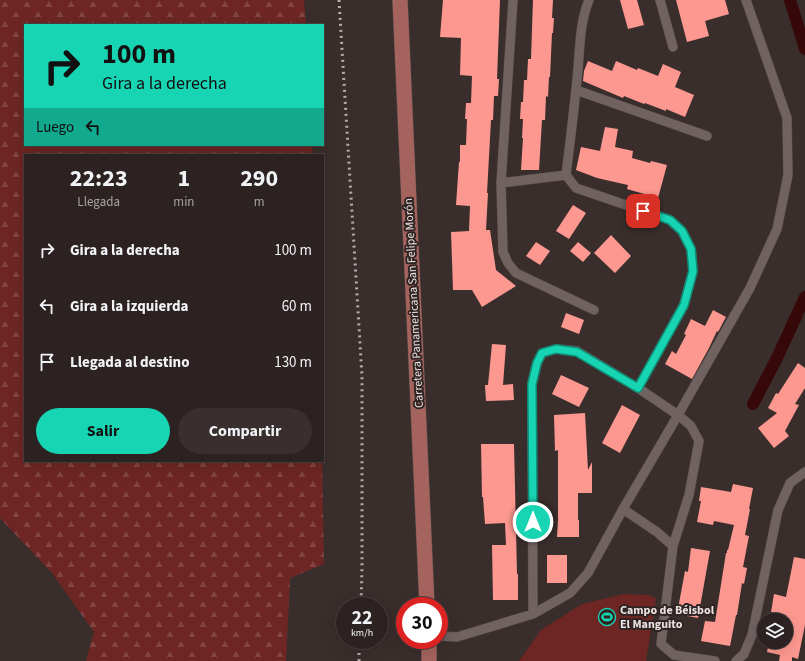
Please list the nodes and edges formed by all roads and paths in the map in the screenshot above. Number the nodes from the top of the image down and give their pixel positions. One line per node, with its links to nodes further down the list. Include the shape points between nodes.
1 (400, 0): 17 (main road, Carretera Panamericana San Felipe Morón)
2 (513, 0): 10 (street)
3 (589, 0): 7 (street, via 582,24)
4 (660, 0): 6 (street)
5 (746, 0): 13 (street, via 786,118 788,175 778,229 750,288)
6 (673, 47)
7 (576, 90): 8 (street); 9 (street)
8 (707, 136)
9 (566, 175): 10 (street); 12 (street, via 576,188 670,220 682,231 691,249 693,271 684,305)
10 (501, 183): 11 (street, via 503,252 508,263 516,273)
11 (594, 310)
12 (638, 388): 13 (street); 18 (street, via 577,352 556,349 542,353 537,363 532,384)
13 (678, 415): 15 (street); 16 (street, via 691,426 699,441 689,495)
14 (805, 472): 23 (street, via 790,484 778,510 752,635 744,654)
15 (623, 509): 16 (street); 18 (street, via 588,573 570,593)
16 (673, 546): 22 (street, via 661,644 674,655)
17 (427, 597)
18 (533, 614): 19 (street, via 457,637)
19 (448, 636)
20 (429, 649): 21 (main road)
21 (429, 661)
22 (715, 661)
23 (736, 661)

